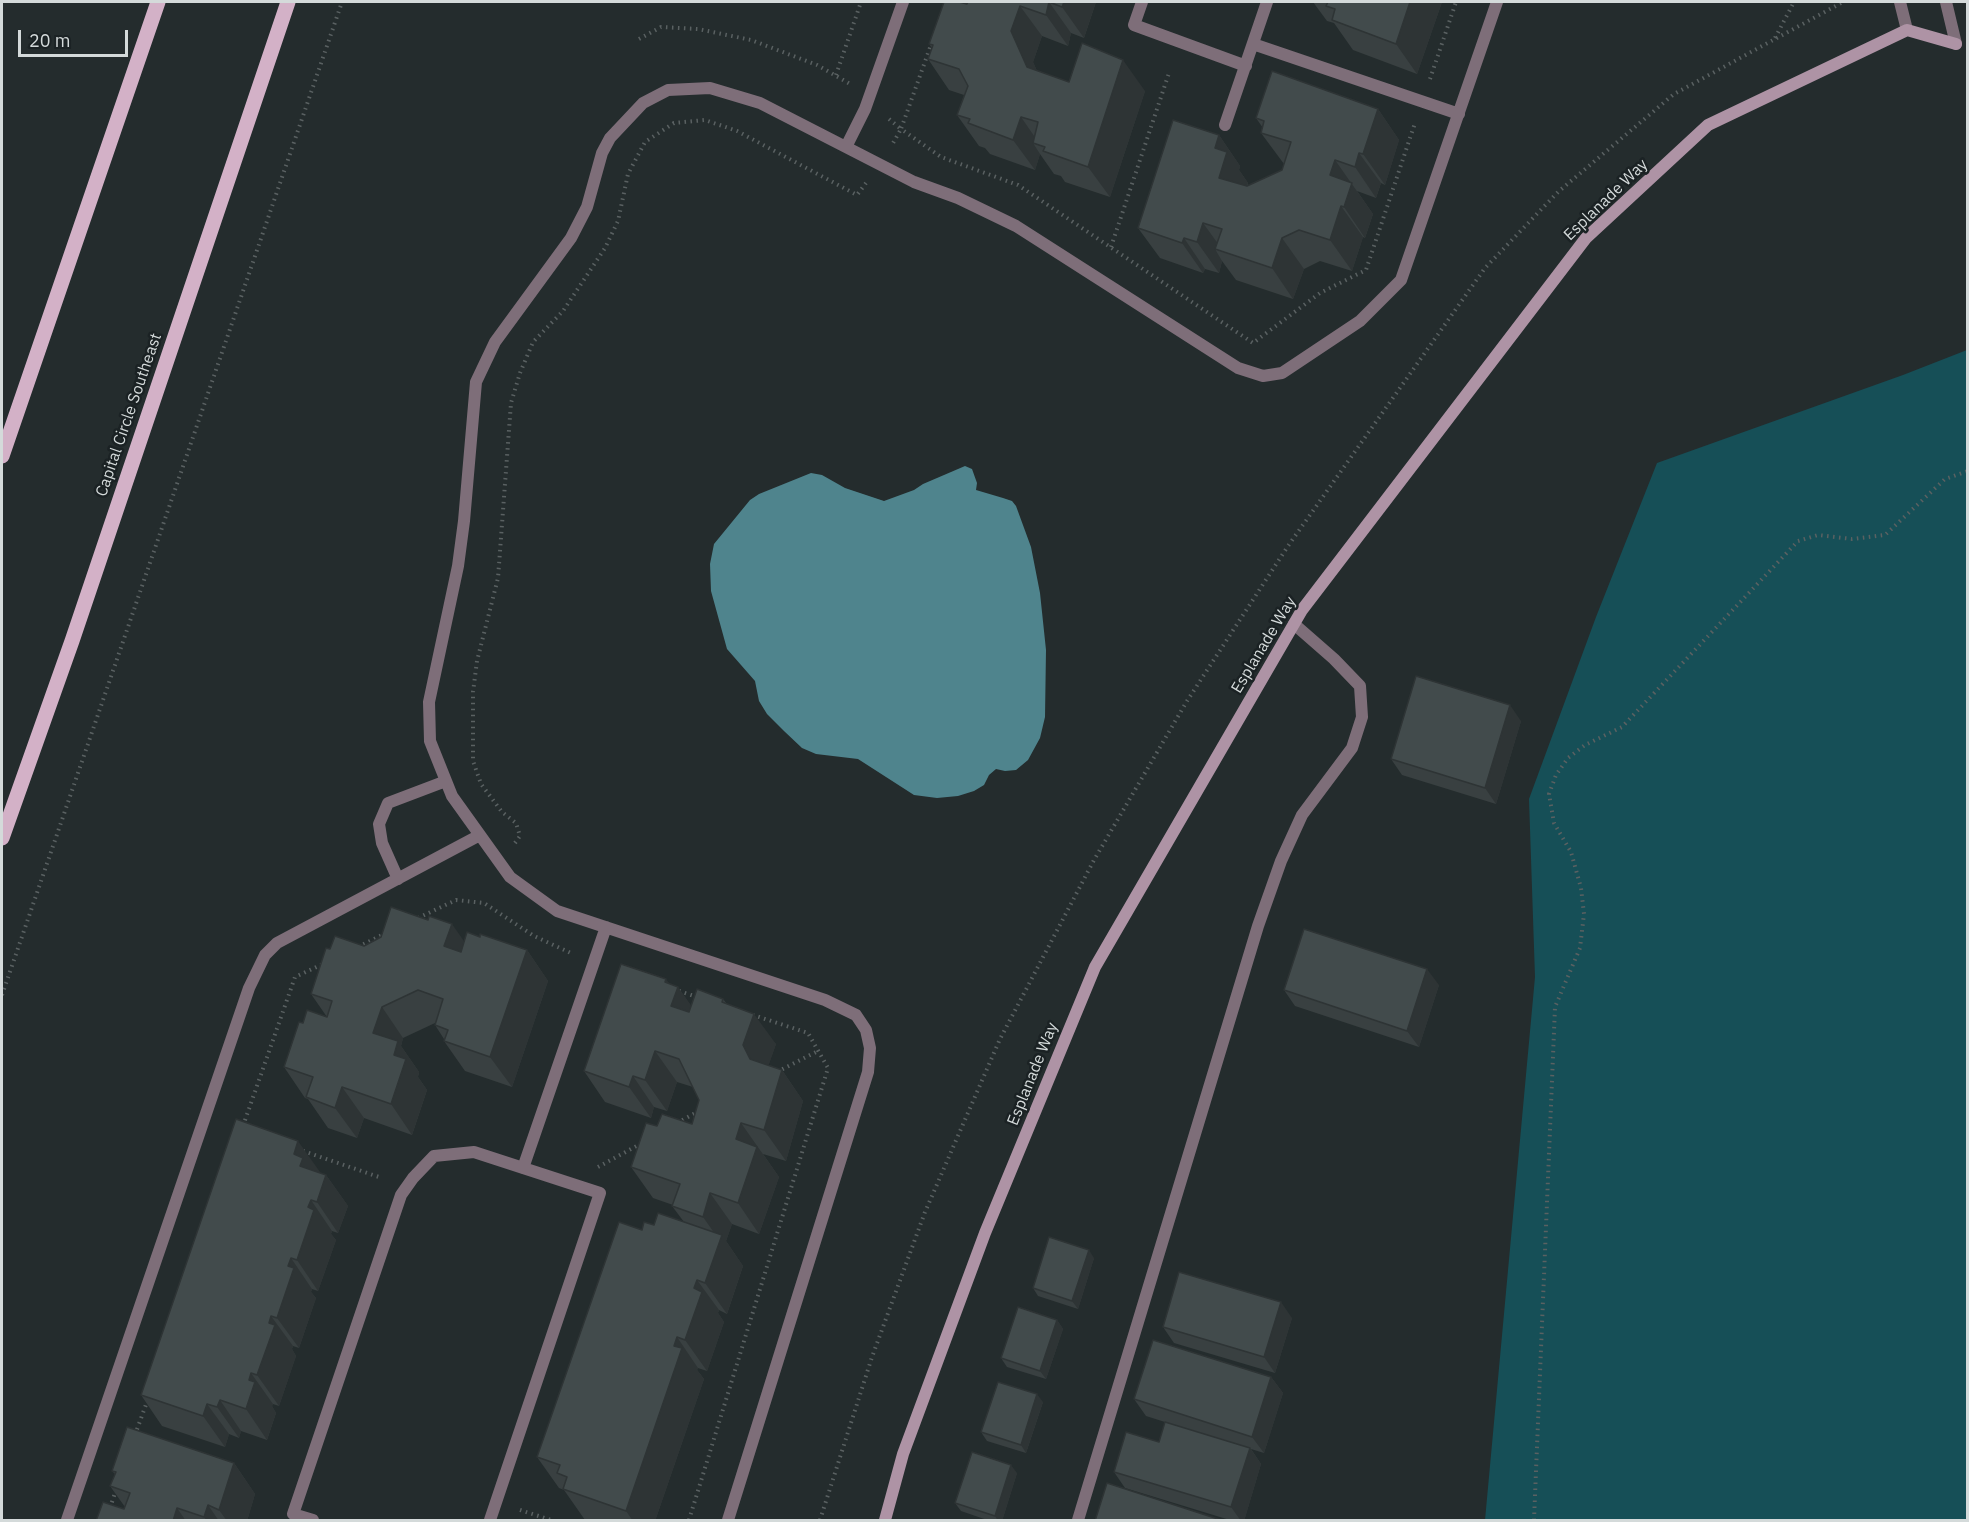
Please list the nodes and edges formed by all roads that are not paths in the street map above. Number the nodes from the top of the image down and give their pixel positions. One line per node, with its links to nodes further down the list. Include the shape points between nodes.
1 (158, 2): 15 (main road)
2 (288, 2): 19 (main road, Capital Circle Southeast)
3 (903, 2): 14 (street, via 868,100)
4 (1142, 2): 11 (street, via 1134,25)
5 (1267, 2): 10 (street)
6 (1497, 2): 12 (street)
7 (1900, 2): 9 (street)
8 (1946, 2): 9 (street, via 1956,44)
9 (1907, 30): 16 (street, Esplanade Way, via 1708,125 1586,238)
10 (1253, 44): 11 (street); 12 (street)
11 (1246, 66): 13 (street)
12 (1459, 114): 14 (street, via 1401,280 1360,321 1282,373 1263,376 1238,368 1016,226 914,182)
13 (1225, 125)
14 (846, 147): 17 (street, via 760,103 710,88 668,90 643,103 610,138 587,207 571,238 495,342 476,382 461,543 429,702 430,741)
15 (2, 456)
16 (1294, 624): 27 (street, Esplanade Way, via 1095,967 981,1244 903,1454); 28 (street, via 1360,686 1362,717 1352,748 1302,815 1258,926)
17 (446, 781): 18 (street); 20 (street, via 388,803 379,824 382,843)
18 (480, 835): 20 (street); 21 (street, via 510,877 557,911)
19 (2, 838)
20 (398, 879): 23 (street, via 277,943 265,955 249,988)
21 (606, 927): 22 (street); 26 (street, via 825,1000 856,1016 866,1030 870,1047 868,1072)
22 (523, 1168): 24 (street, via 474,1152 434,1156 401,1195 293,1514); 25 (street, via 600,1193)
23 (67, 1521)
24 (313, 1521)
25 (490, 1521)
26 (728, 1521)
27 (885, 1521)
28 (1078, 1521)

